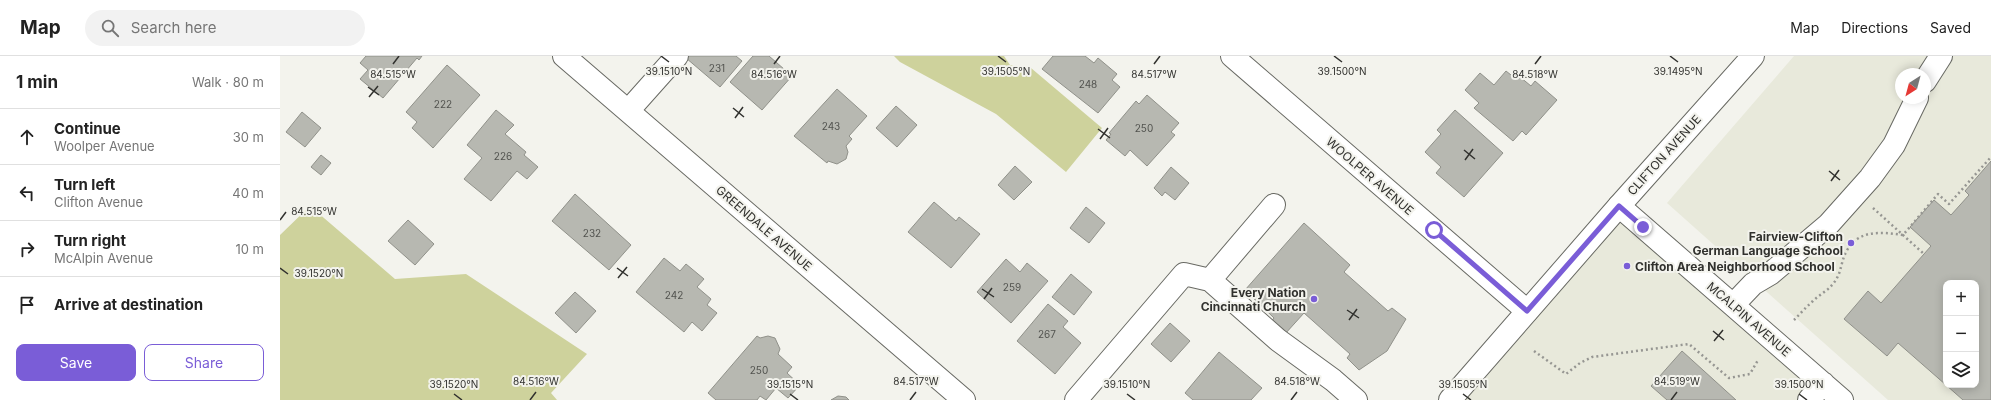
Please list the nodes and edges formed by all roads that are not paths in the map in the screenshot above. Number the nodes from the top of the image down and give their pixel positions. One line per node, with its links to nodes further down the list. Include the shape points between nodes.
1 (564, 56): 8 (street, GREENDALE AVENUE)
2 (677, 56): 8 (street)
3 (1232, 56): 13 (street, WOOLPER AVENUE)
4 (1753, 56): 10 (street, CLIFTON AVENUE)
5 (1941, 56): 6 (street)
6 (1931, 72)
7 (1914, 104): 12 (street, via 1894,145 1865,184 1828,225 1770,274 1753,284)
8 (628, 111): 15 (street, GREENDALE AVENUE)
9 (1274, 205): 11 (street)
10 (1619, 206): 12 (street, MCALPIN AVENUE); 13 (street, CLIFTON AVENUE)
11 (1210, 280): 16 (street, via 1184,274); 17 (street, via 1278,340 1334,380)
12 (1733, 305): 14 (street, MCALPIN AVENUE)
13 (1527, 311): 18 (street, CLIFTON AVENUE)
14 (1823, 383): 19 (street); 20 (street, MCALPIN AVENUE)
15 (964, 400)
16 (1076, 400)
17 (1356, 400)
18 (1450, 400)
19 (1809, 400)
20 (1842, 400)

